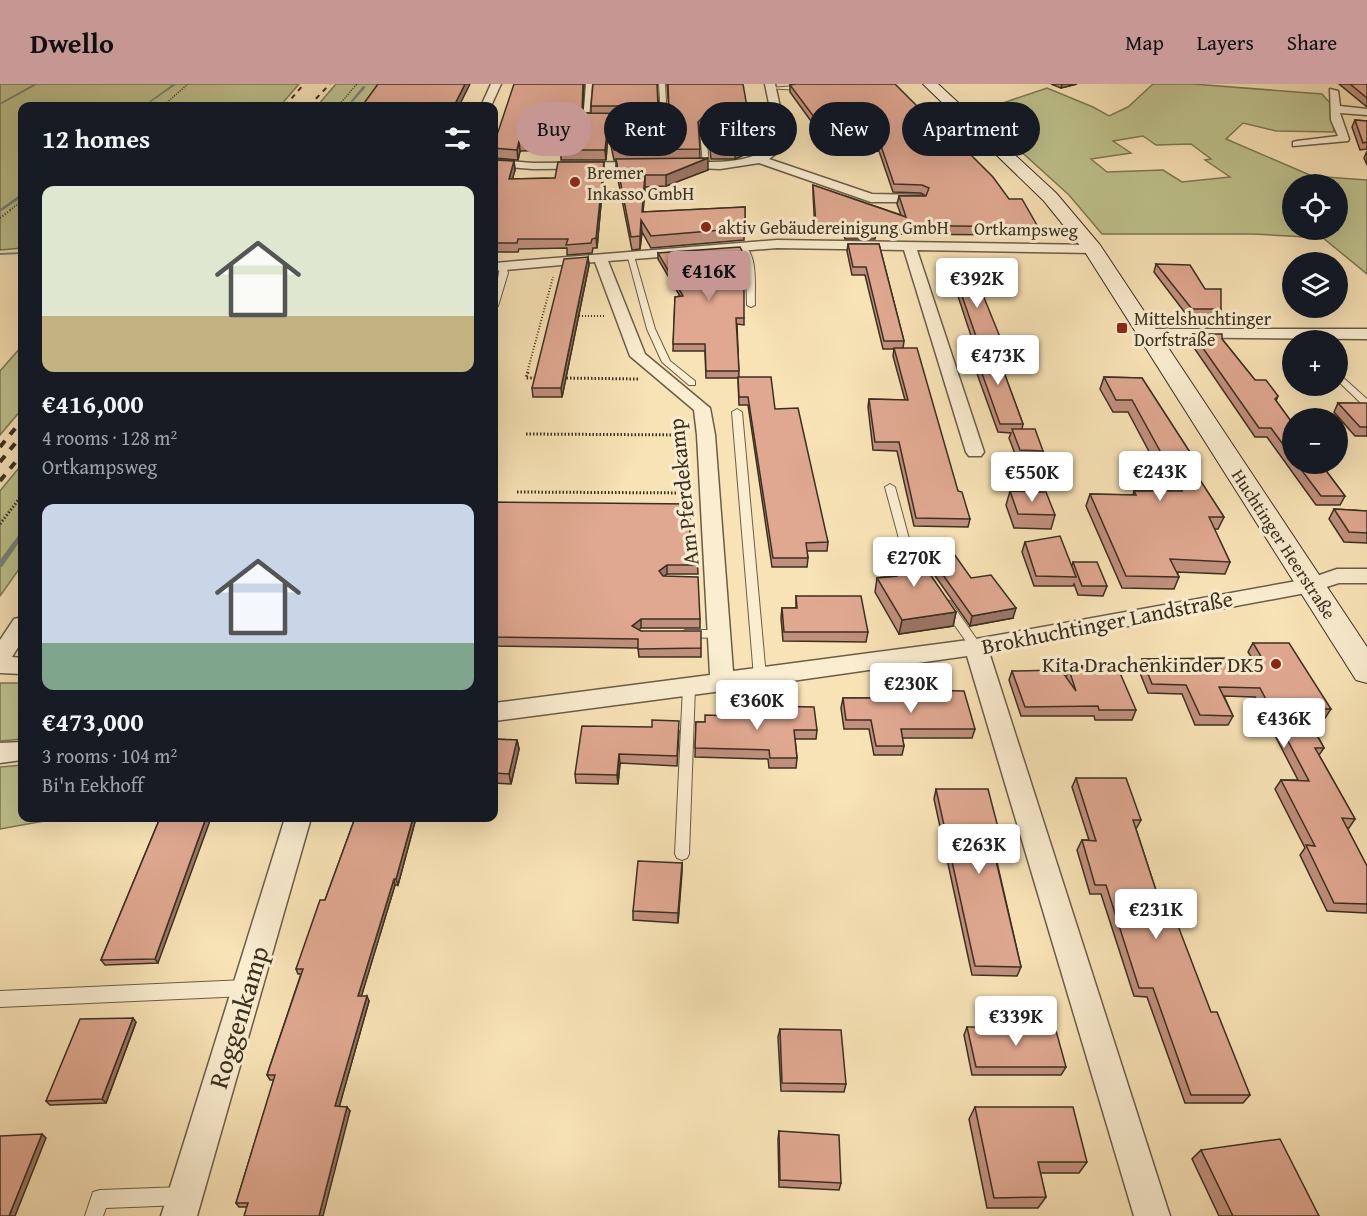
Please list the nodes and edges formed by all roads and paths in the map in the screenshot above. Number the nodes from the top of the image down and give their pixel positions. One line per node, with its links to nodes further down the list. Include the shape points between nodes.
1 (188, 84): 10 (path)
2 (357, 84): 11 (path)
3 (496, 84): 12 (street)
4 (589, 84): 16 (lane, via 586,120)
5 (662, 84): 13 (lane)
6 (802, 84): 8 (lane)
7 (930, 84): 27 (main road, Huchtinger Heerstraße, via 1050,197)
8 (770, 86): 19 (street, via 783,144)
9 (1334, 93): 14 (street)
10 (168, 102)
11 (341, 102)
12 (488, 102)
13 (663, 102)
14 (1335, 109): 15 (street); 17 (street, via 1344,140)
15 (1367, 112)
16 (597, 120)
17 (1297, 144)
18 (705, 156): 21 (lane)
19 (762, 160): 21 (street); 22 (street, via 871,198)
20 (498, 163): 21 (street)
21 (706, 165)
22 (921, 199)
23 (18, 204): 24 (path)
24 (0, 218)
25 (742, 245): 26 (street, Ortkampsweg); 28 (street, Ortkampsweg); 33 (lane, via 750,261)
26 (909, 245): 27 (street, Ortkampsweg); 49 (street)
27 (1094, 249): 36 (main road, Huchtinger Heerstraße)
28 (630, 256): 29 (street, Ortkampsweg); 43 (lane, via 651,328 666,362)
29 (601, 259): 30 (street, Ortkampsweg); 35 (street, Am Pferdekamp)
30 (556, 262): 31 (street, Ortkampsweg); 40 (path, via 526,378)
31 (498, 267): 32 (lane, via 504,273)
32 (498, 293)
33 (751, 305)
34 (566, 315): 35 (path)
35 (623, 316): 42 (street, Am Pferdekamp, via 638,356)
36 (1149, 334): 39 (street); 57 (main road, Huchtinger Heerstraße)
37 (1367, 334): 38 (street)
38 (1348, 335)
39 (1282, 337)
40 (538, 378)
41 (561, 378): 42 (path)
42 (666, 380): 48 (street, Am Pferdekamp, via 702,408)
43 (692, 382)
44 (1348, 386): 45 (lane)
45 (1367, 404)
46 (737, 412): 67 (lane)
47 (526, 434): 48 (path)
48 (706, 435): 52 (street, Am Pferdekamp)
49 (975, 452)
50 (890, 487): 55 (lane, via 906,546)
51 (517, 492): 52 (path)
52 (710, 493): 61 (street, Am Pferdekamp, via 711,580)
53 (18, 500): 54 (path)
54 (0, 524)
55 (925, 573)
56 (1367, 576): 57 (street, Brokhuchtinger Landstraße, via 1337,576)
57 (1311, 585): 62 (street, Brokhuchtinger Landstraße); 66 (main road, Huchtinger Heerstraße)
58 (938, 592): 62 (lane)
59 (18, 630): 63 (street)
60 (675, 634): 61 (lane)
61 (719, 634): 68 (street, Am Pferdekamp)
62 (976, 647): 67 (street, Brokhuchtinger Landstraße); 79 (street)
63 (0, 658)
64 (0, 665): 65 (street)
65 (18, 666)
66 (1367, 672)
67 (760, 677): 68 (street, Brokhuchtinger Landstraße)
68 (722, 683): 69 (street, Brokhuchtinger Landstraße)
69 (689, 687): 70 (street, Brokhuchtinger Landstraße); 74 (lane)
70 (498, 711)
71 (18, 751): 72 (street)
72 (0, 753)
73 (297, 822): 75 (street, Roggenkamp)
74 (682, 854)
75 (246, 988): 76 (lane); 77 (street, Roggenkamp)
76 (0, 999)
77 (182, 1206): 78 (lane, via 99,1199)
78 (93, 1216)
79 (1152, 1216)

